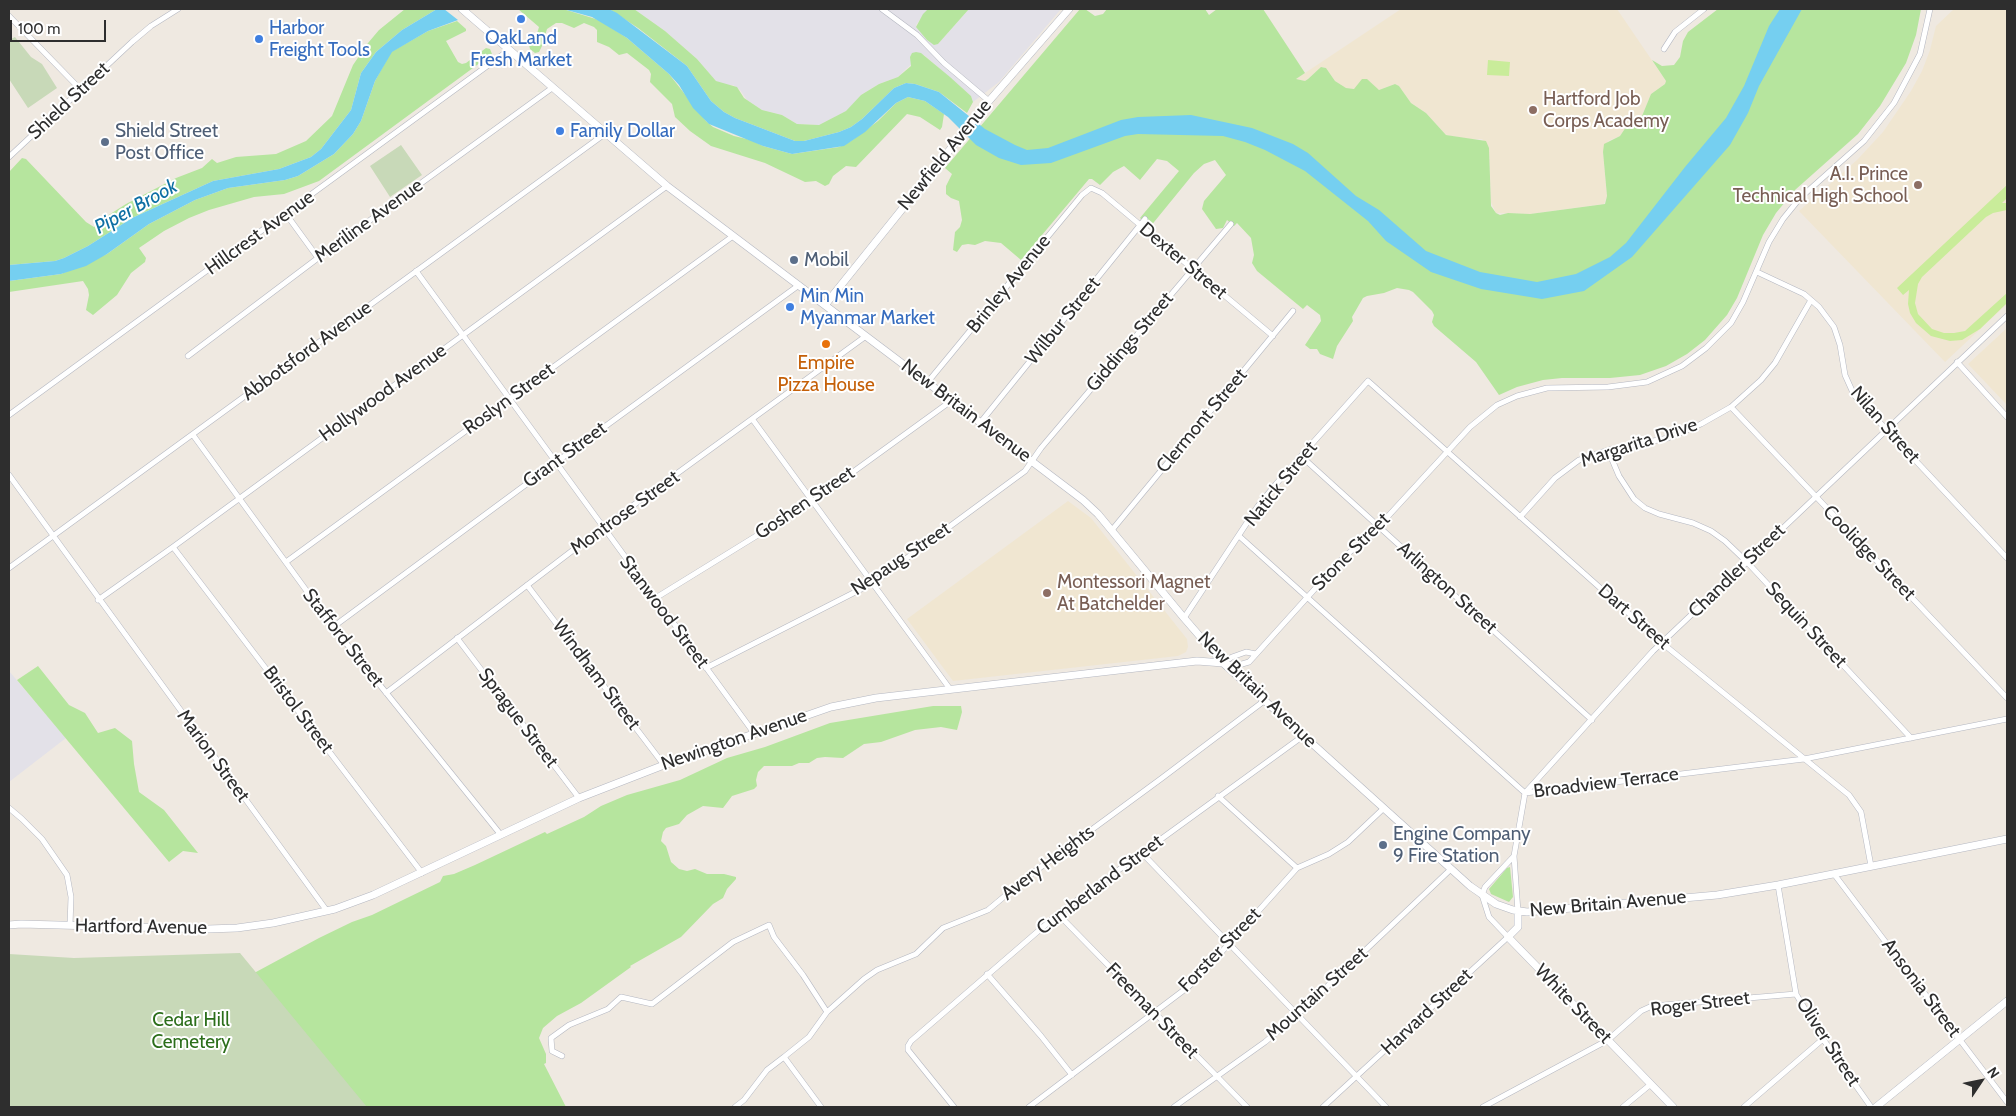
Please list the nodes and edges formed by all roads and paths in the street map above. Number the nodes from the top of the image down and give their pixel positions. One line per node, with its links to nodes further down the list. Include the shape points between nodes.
1 (178, 9): 11 (street, Shield Street, via 151,26)
2 (462, 9): 9 (main road, New Britain Avenue)
3 (882, 9): 12 (street, via 917,35)
4 (1069, 9): 12 (main road, Newfield Avenue)
5 (1704, 9): 8 (street, via 1675,32)
6 (1930, 9): 25 (street, Stone Street, via 1920,54 1894,103 1864,141 1791,208 1769,242)
7 (9, 16): 11 (street)
8 (1664, 49)
9 (509, 50): 10 (main road, New Britain Avenue); 17 (street, Hillcrest Avenue)
10 (552, 88): 13 (main road, New Britain Avenue); 22 (street, Meriline Avenue)
11 (81, 90): 14 (street, Shield Street)
12 (989, 101): 28 (main road, Newfield Avenue)
13 (606, 133): 15 (main road, New Britain Avenue); 24 (street, Abbotsford Avenue)
14 (9, 157)
15 (667, 186): 21 (main road, New Britain Avenue); 31 (street, Hollywood Avenue)
16 (1091, 188): 20 (street, Dexter Street, via 1102,193); 37 (street, Brinley Avenue)
17 (286, 214): 22 (street); 41 (street, Hillcrest Avenue)
18 (1145, 219): 20 (street, Wilbur Street)
19 (1231, 224): 23 (street, Giddings Street)
20 (1140, 226): 23 (street, Dexter Street); 44 (street, Wilbur Street)
21 (733, 236): 26 (main road, New Britain Avenue); 38 (street, Roslyn Street)
22 (318, 258): 34 (street, Meriline Avenue)
23 (1191, 269): 33 (street, Dexter Street); 50 (street, Giddings Street, via 1041,448)
24 (416, 271): 31 (street, Stanwood Street); 46 (street, Abbotsford Avenue)
25 (1757, 272): 27 (street, Nilan Street); 48 (street, Stone Street, via 1731,323 1682,366 1647,382 1547,388 1517,396 1478,421)
26 (799, 286): 28 (main road, New Britain Avenue); 51 (street, Grant Street)
27 (1811, 300): 40 (street, Margarita Drive, via 1776,363); 45 (street, Nilan Street, via 1834,327 1845,375 1854,395)
28 (825, 305): 32 (main road, New Britain Avenue)
29 (1293, 311): 33 (street, Clermont Street)
30 (2007, 316): 35 (street, Chandler Street)
31 (462, 335): 38 (street, Stanwood Street); 54 (street, Hollywood Avenue)
32 (866, 336): 37 (main road, New Britain Avenue); 43 (street, Montrose Street)
33 (1273, 336): 59 (street, Clermont Street)
34 (188, 356)
35 (1957, 362): 42 (street); 45 (street, Chandler Street)
36 (1368, 380): 48 (street, Dart Street); 49 (street, Natick Street)
37 (927, 383): 39 (main road, New Britain Avenue)
38 (508, 399): 51 (street, Stanwood Street); 64 (street, Roslyn Street)
39 (950, 401): 44 (main road, New Britain Avenue); 55 (street, Goshen Street)
40 (1731, 407): 47 (street, Margarita Drive, via 1668,438); 53 (street, Coolidge Street)
41 (9, 414)
42 (2007, 417)
43 (753, 420): 55 (street); 58 (street, Montrose Street)
44 (980, 423): 50 (main road, New Britain Avenue)
45 (1885, 430): 53 (street, Chandler Street); 63 (street, Nilan Street)
46 (193, 435): 54 (street, Stafford Street); 60 (street, Abbotsford Avenue)
47 (1608, 450): 56 (street, Margarita Drive, via 1579,460 1555,478); 65 (street, Sequin Street, via 1626,488 1646,508 1711,531)
48 (1448, 451): 56 (street, Dart Street); 57 (street, Stone Street)
49 (1302, 456): 57 (street, Arlington Street); 61 (street, Natick Street, via 1258,506)
50 (1033, 462): 59 (main road, New Britain Avenue, via 1083,500); 67 (street, Nepaug Street)
51 (555, 463): 58 (street, Stanwood Street); 73 (street, Grant Street)
52 (9, 475): 60 (street)
53 (1815, 496): 65 (street, Chandler Street); 81 (street, Coolidge Street)
54 (240, 498): 62 (street, Hollywood Avenue); 64 (street, Stafford Street)
55 (813, 501): 67 (street); 70 (street, Goshen Street)
56 (1520, 517): 75 (street, Dart Street)
57 (1379, 526): 69 (street, Stone Street); 84 (street, Arlington Street)
58 (602, 528): 68 (street, Montrose Street); 70 (street, Stanwood Street)
59 (1112, 530): 72 (main road, New Britain Avenue)
60 (52, 536): 66 (street, Abbotsford Avenue); 71 (street, Marion Street)
61 (1239, 536): 69 (street, Broadview Terrace); 72 (street, Natick Street)
62 (173, 547): 71 (street, Hollywood Avenue); 102 (street, Bristol Street)
63 (2007, 558)
64 (286, 562): 73 (street, Stafford Street)
65 (1747, 562): 75 (street, Chandler Street); 87 (street, Sequin Street)
66 (9, 568)
67 (873, 583): 78 (street, Nepaug Street); 79 (street)
68 (527, 585): 74 (street, Montrose Street); 89 (street, Windham Street)
69 (1306, 598): 76 (street, Stone Street); 90 (street, Broadview Terrace)
70 (654, 599): 78 (street, Stanwood Street)
71 (98, 600): 106 (street, Marion Street)
72 (1184, 618): 77 (main road, New Britain Avenue)
73 (333, 627): 80 (street, Stafford Street)
74 (457, 638): 80 (street, Montrose Street); 92 (street, Sprague Street)
75 (1662, 643): 84 (street, Chandler Street); 88 (street, Dart Street)
76 (1256, 654): 77 (street, via 1246,652); 77 (street, Stone Street, via 1249,662 1235,666)
77 (1223, 663): 79 (main road, Newington Avenue, via 1197,661); 82 (main road, New Britain Avenue)
78 (706, 668): 85 (street, Stanwood Street)
79 (950, 689): 85 (main road, Newington Avenue, via 849,702)
80 (386, 693): 95 (street, Stafford Street)
81 (2007, 698)
82 (1264, 701): 86 (main road, New Britain Avenue); 117 (street, Avery Heights, via 1030,875 988,910 942,928 916,954 870,974)
83 (2007, 719): 87 (street, Broadview Terrace)
84 (1592, 720): 90 (street, Chandler Street)
85 (754, 733): 89 (main road, Newington Avenue)
86 (1303, 736): 91 (street, Cumberland Street); 94 (main road, New Britain Avenue)
87 (1911, 738): 88 (street, Broadview Terrace)
88 (1804, 758): 90 (street, Broadview Terrace); 99 (street, Dart Street, via 1856,803 1861,812)
89 (664, 765): 92 (main road, Newington Avenue)
90 (1525, 792): 98 (street)
91 (1218, 796): 97 (street, Cumberland Street); 100 (street)
92 (579, 798): 95 (main road, Newington Avenue)
93 (9, 808): 111 (street, via 42,839 67,875 71,897)
94 (1384, 808): 100 (street, Forster Street, via 1348,842); 101 (main road, New Britain Avenue)
95 (501, 835): 102 (main road, Newington Avenue)
96 (2007, 839): 99 (main road, New Britain Avenue)
97 (1142, 853): 108 (street, Cumberland Street); 113 (street)
98 (1514, 856): 105 (street, via 1484,888); 107 (street)
99 (1871, 866): 103 (main road, New Britain Avenue)
100 (1297, 868): 113 (street, Forster Street)
101 (1450, 869): 105 (main road, New Britain Avenue); 119 (street, Mountain Street)
102 (422, 873): 106 (main road, Newington Avenue)
103 (1834, 874): 104 (main road, New Britain Avenue); 122 (street, Ansonia Street)
104 (1778, 885): 107 (main road, New Britain Avenue, via 1717,895); 115 (street, Oliver Street)
105 (1482, 895): 107 (main road, New Britain Avenue); 112 (street, White Street, via 1489,917)
106 (327, 912): 109 (main road, Newington Avenue)
107 (1518, 912): 112 (main road, Harvard Street, via 1518,927)
108 (1058, 914): 114 (street, Cumberland Street); 118 (street, Freeman Street)
109 (273, 923): 111 (main road, Hartford Avenue, via 224,928)
110 (9, 925): 111 (main road, Hartford Avenue)
111 (70, 925)
112 (1508, 937): 121 (main road, White Street); 127 (street, Harvard Street)
113 (1229, 943): 118 (street, Forster Street, via 1198,977); 119 (street)
114 (987, 974): 125 (street); 132 (street, Cumberland Street, via 908,1046)
115 (1796, 994): 120 (street, Oliver Street); 121 (street, Roger Street, via 1652,1006)
116 (2007, 1001): 122 (main road)
117 (827, 1012): 123 (street, via 769,925 733,942 652,1004 620,997 608,1009 568,1025 551,1038 552,1051); 124 (street, Avery Heights, via 809,1037)
118 (1153, 1012): 125 (street, Forster Street); 126 (street, Freeman Street)
119 (1298, 1015): 126 (street, Mountain Street); 127 (street)
120 (1823, 1039): 141 (street); 142 (street, Oliver Street)
121 (1608, 1040): 128 (main road, White Street); 138 (street, Roger Street)
122 (1960, 1040): 129 (street, Ansonia Street); 143 (main road)
123 (562, 1056)
124 (784, 1057): 130 (street, Avery Heights, via 767,1070); 131 (street)
125 (1072, 1075): 133 (street, Forster Street)
126 (1215, 1076): 134 (street, Mountain Street); 135 (street, Freeman Street)
127 (1356, 1077): 136 (street, Harvard Street); 137 (street)
128 (1651, 1084): 139 (street); 140 (main road, White Street)
129 (2007, 1102)
130 (736, 1107)
131 (821, 1107)
132 (954, 1107)
133 (1029, 1107)
134 (1174, 1107)
135 (1247, 1107)
136 (1323, 1107)
137 (1386, 1107)
138 (1483, 1107)
139 (1623, 1107)
140 (1673, 1107)
141 (1744, 1107)
142 (1871, 1107)
143 (1876, 1107)

